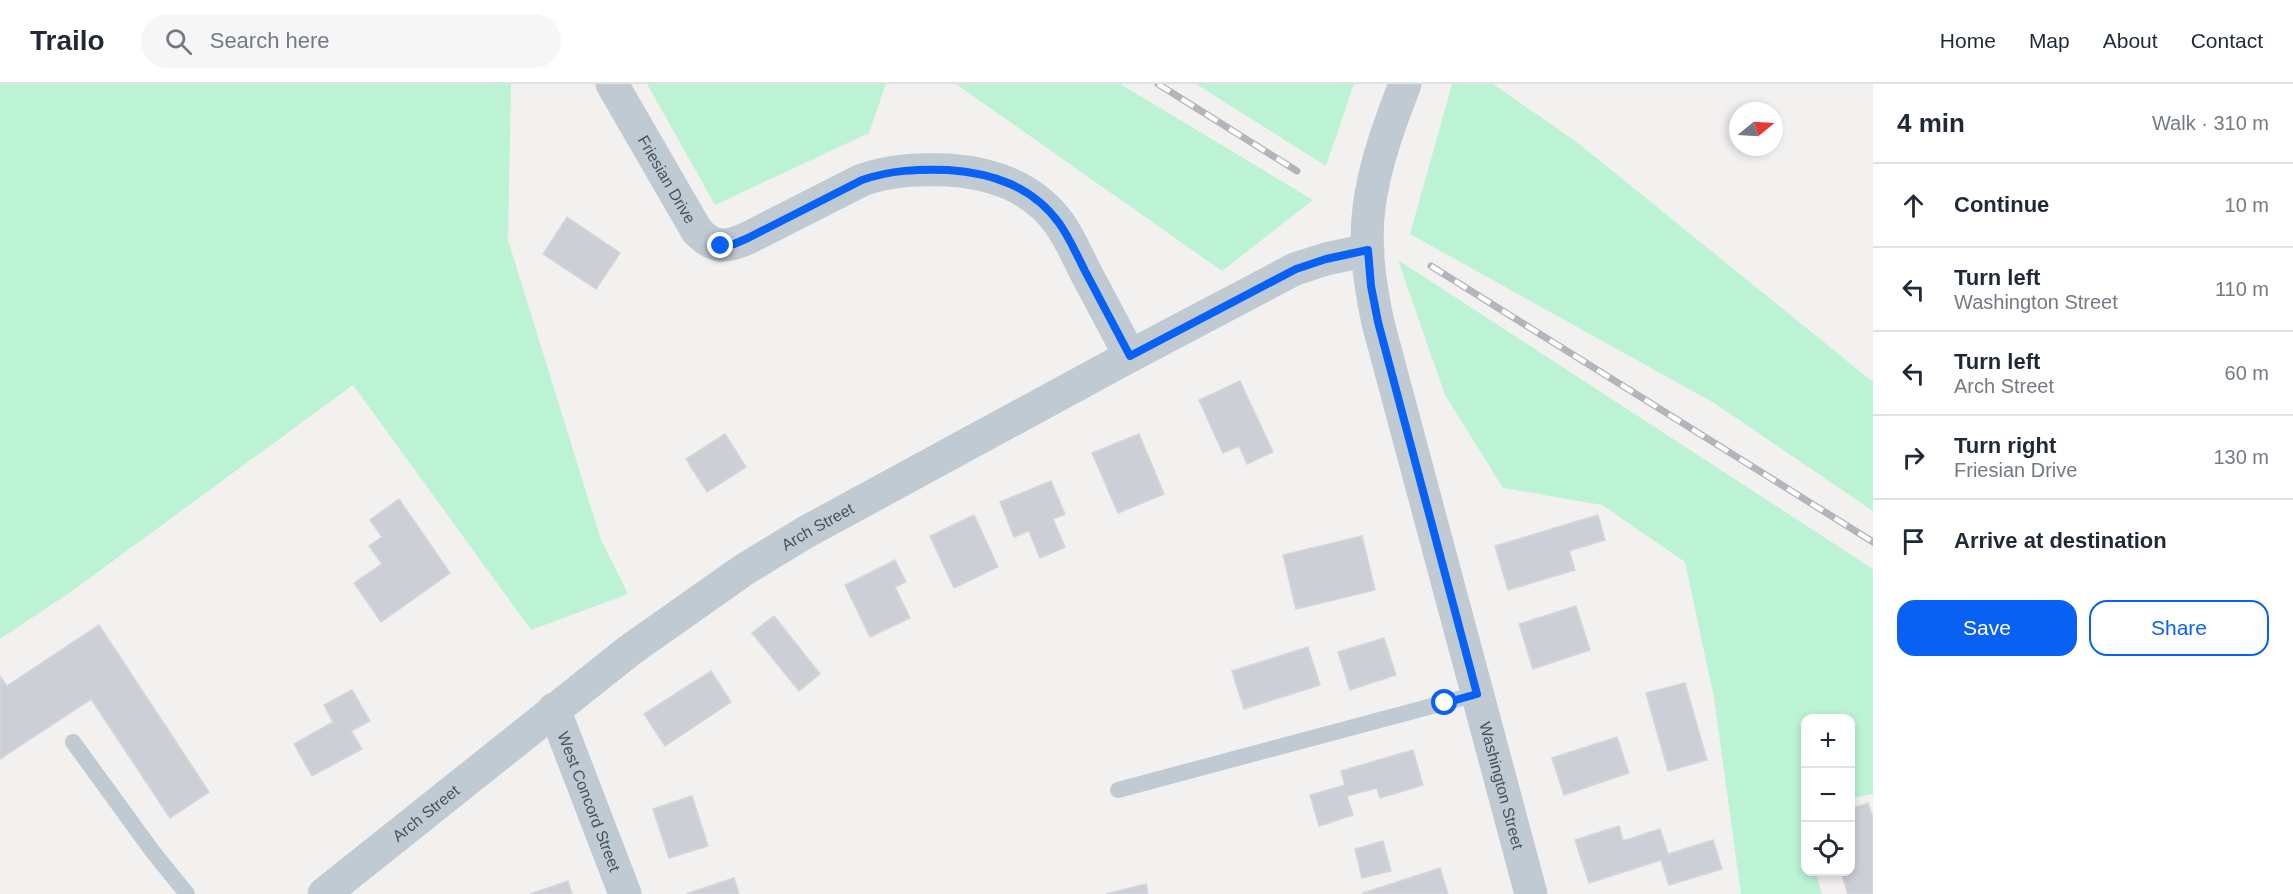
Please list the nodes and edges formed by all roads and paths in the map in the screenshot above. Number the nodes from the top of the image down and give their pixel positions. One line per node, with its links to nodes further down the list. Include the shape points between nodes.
1 (612, 84): 4 (street, Friesian Drive, via 697,231 707,242 721,246 748,238 882,173 908,169 966,171 994,176 1020,187 1043,204 1060,224)
2 (1405, 84): 3 (street, Washington Street, via 1376,173 1369,208)
3 (1368, 250): 4 (street, Arch Street, via 1296,269); 5 (street, Washington Street, via 1378,322)
4 (1130, 356): 6 (street, Arch Street, via 806,532 680,613)
5 (1477, 694): 8 (lane); 12 (street, Washington Street)
6 (554, 709): 10 (street, Arch Street); 11 (street, West Concord Street)
7 (73, 742): 9 (lane)
8 (1119, 790)
9 (187, 894)
10 (324, 894)
11 (625, 894)
12 (1531, 894)

